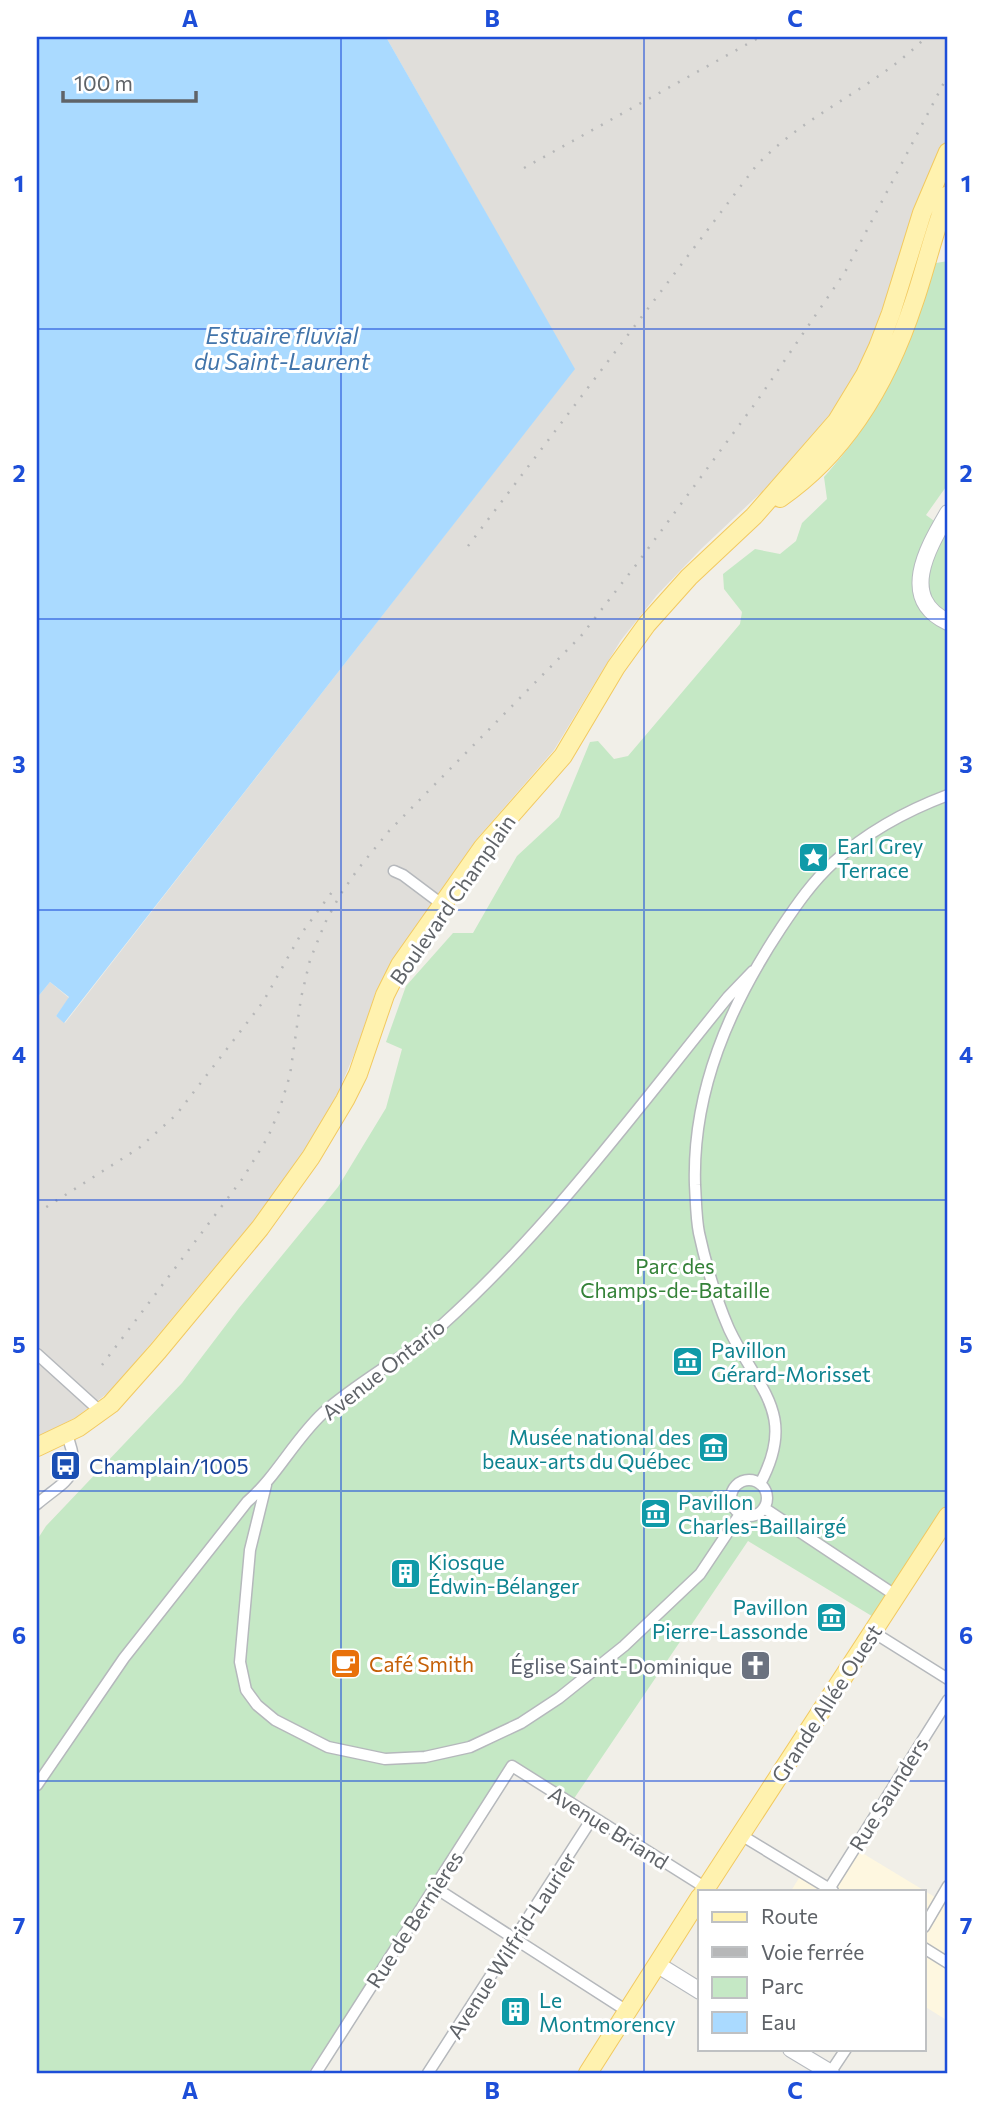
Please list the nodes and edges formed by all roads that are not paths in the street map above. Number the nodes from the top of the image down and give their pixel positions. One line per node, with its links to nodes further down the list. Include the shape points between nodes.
1 (948, 152): 4 (main road, Boulevard Champlain, via 865,374 837,421)
2 (948, 195): 4 (main road, Boulevard Champlain, via 899,344 865,408 802,483)
3 (948, 513): 5 (street, via 926,552 921,582 926,601)
4 (754, 516): 8 (main road, Boulevard Champlain, via 647,624 563,756 498,829)
5 (948, 622)
6 (948, 794): 9 (street, via 903,816 837,859 815,881)
7 (394, 871): 8 (street)
8 (443, 905): 13 (main road, Boulevard Champlain, via 392,980 358,1074 311,1157 212,1286 122,1394)
9 (753, 971): 10 (street, Avenue Ontario); 11 (street)
10 (715, 1013): 11 (street); 17 (street, Avenue Ontario, via 527,1241 433,1332 322,1415)
11 (729, 1020): 16 (street, via 702,1106 695,1197 698,1230 723,1312 772,1404 775,1449)
12 (37, 1353): 13 (street)
13 (101, 1412): 14 (main road, Boulevard Champlain)
14 (66, 1433): 15 (main road, Boulevard Champlain); 18 (street, via 75,1468)
15 (37, 1447)
16 (760, 1484): 19 (street, via 767,1500); 20 (street, via 747,1480 733,1490 732,1505)
17 (266, 1485): 20 (street, via 250,1550 242,1678 251,1698 275,1720 328,1748 366,1757 400,1759 456,1751 496,1736 559,1698 624,1646 700,1574); 27 (street, Avenue Ontario, via 247,1502 135,1643)
18 (37, 1504)
19 (764, 1508): 20 (street, via 753,1516); 22 (street)
20 (740, 1514)
21 (948, 1516): 22 (main road, Grande Allée Ouest)
22 (895, 1595): 23 (main road, Grande Allée Ouest)
23 (873, 1632): 24 (street); 29 (main road, Grande Allée Ouest)
24 (948, 1679)
25 (948, 1700): 34 (street, Rue Saunders)
26 (512, 1766): 28 (street, Avenue Briand); 31 (street, Rue de Bernières)
27 (37, 1785)
28 (593, 1817): 32 (street, Avenue Briand); 37 (street, Avenue Wilfrid-Laurier)
29 (741, 1835): 33 (main road, Grande Allée Ouest); 34 (street)
30 (948, 1886): 36 (street)
31 (434, 1887): 37 (street); 45 (street, Rue de Bernières)
32 (700, 1890)
33 (704, 1890)
34 (831, 1890)
35 (698, 1900): 40 (main road, Grande Allée Ouest)
36 (926, 1924)
37 (515, 1938): 42 (street); 46 (street, Avenue Wilfrid-Laurier)
38 (926, 1949): 39 (street)
39 (948, 1964)
40 (658, 1965): 41 (street); 42 (main road, Grande Allée Ouest)
41 (698, 1990)
42 (627, 2011): 47 (main road, Grande Allée Ouest)
43 (793, 2050): 48 (street)
44 (845, 2050): 48 (street)
45 (316, 2073)
46 (428, 2073)
47 (587, 2073)
48 (831, 2073)

